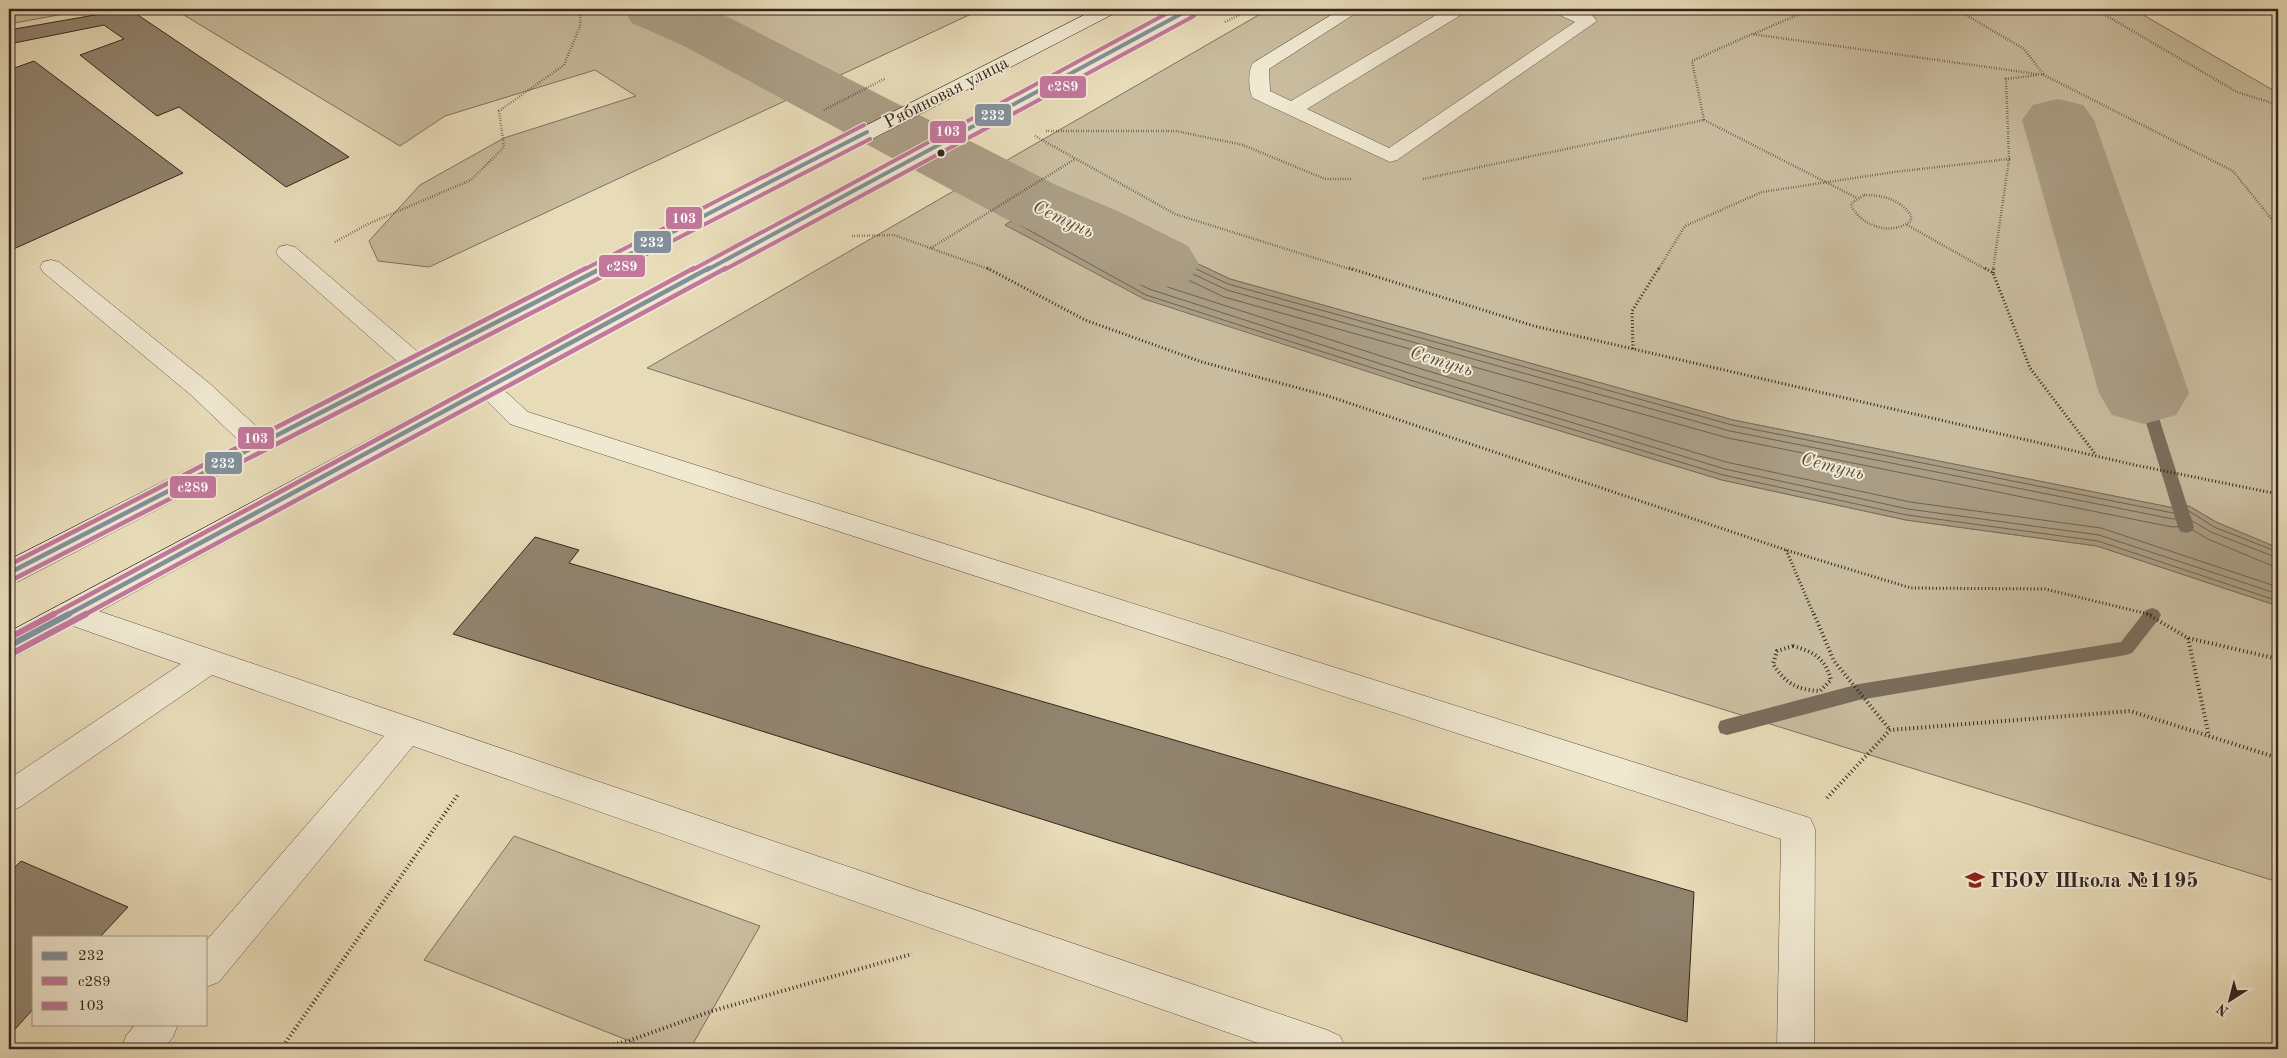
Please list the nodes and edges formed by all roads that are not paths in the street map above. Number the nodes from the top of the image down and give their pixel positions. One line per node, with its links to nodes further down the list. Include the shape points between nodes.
1 (1109, 9): 9 (main road, Рябиновая улица)
2 (1190, 9): 10 (main road)
3 (1354, 9): 6 (main road, via 1260,67 1260,94)
4 (1458, 9): 6 (main road)
5 (1560, 9): 6 (main road, via 1588,21 1390,156)
6 (1292, 110)
7 (293, 257): 9 (main road)
8 (51, 267): 11 (main road, via 200,389)
9 (416, 364): 11 (main road, Рябиновая улица)
10 (486, 388): 13 (main road); 22 (main road, via 518,418 1798,829)
11 (259, 444): 12 (main road, Рябиновая улица)
12 (9, 573)
13 (69, 613): 14 (main road); 15 (main road)
14 (9, 646)
15 (210, 661): 16 (main road); 17 (main road)
16 (407, 731): 18 (main road); 21 (main road)
17 (9, 797)
18 (208, 967)
19 (158, 1026): 20 (main road)
20 (138, 1049)
21 (1327, 1049)
22 (1796, 1049)

